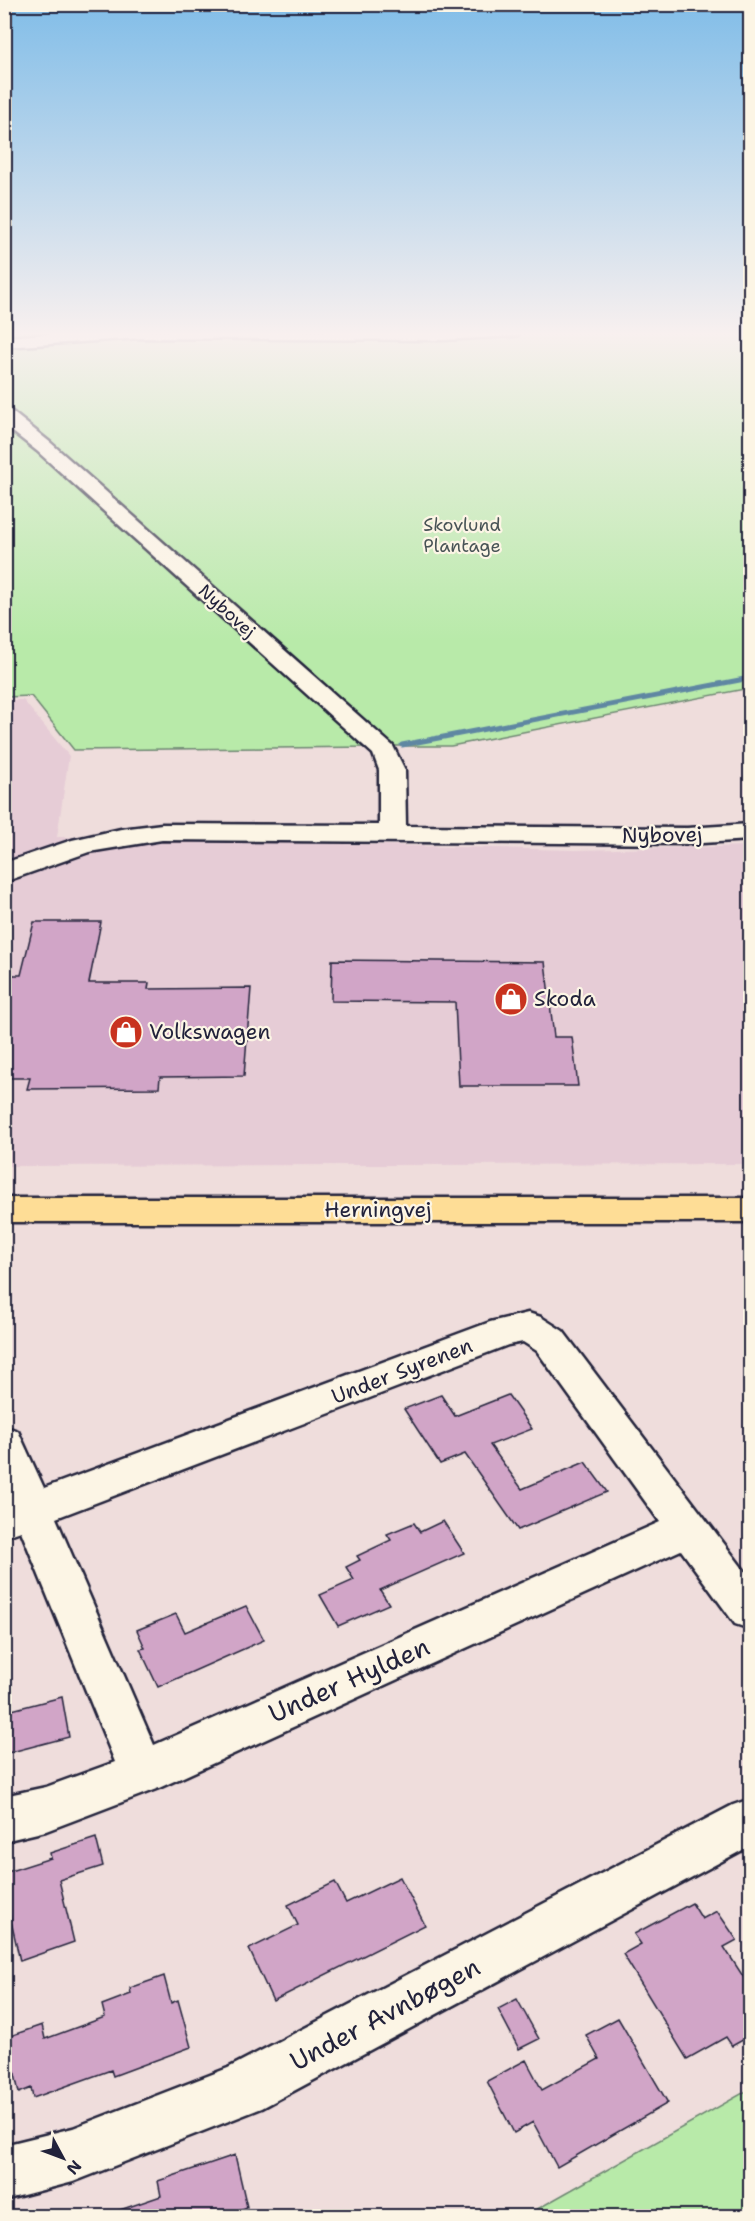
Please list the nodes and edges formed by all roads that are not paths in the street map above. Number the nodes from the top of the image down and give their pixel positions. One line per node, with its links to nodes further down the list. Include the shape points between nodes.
1 (29, 435): 3 (street, Nybovej, via 384,751 392,770)
2 (750, 832): 3 (street, Nybovej, via 687,836)
3 (393, 834): 4 (street, Nybovej, via 131,835 64,850)
4 (4, 874)
5 (4, 1210): 6 (main road, Herningvej)
6 (750, 1210)
7 (4, 1442): 8 (street)
8 (20, 1515): 9 (street, Under Syrenen, via 503,1332 528,1327 550,1341); 11 (street)
9 (688, 1528): 10 (street); 11 (street, Under Hylden)
10 (750, 1611)
11 (143, 1773): 12 (street, Under Hylden, via 46,1809)
12 (4, 1819)
13 (750, 1821): 14 (street, Under Avnbøgen, via 243,2088 73,2155)
14 (4, 2173)

